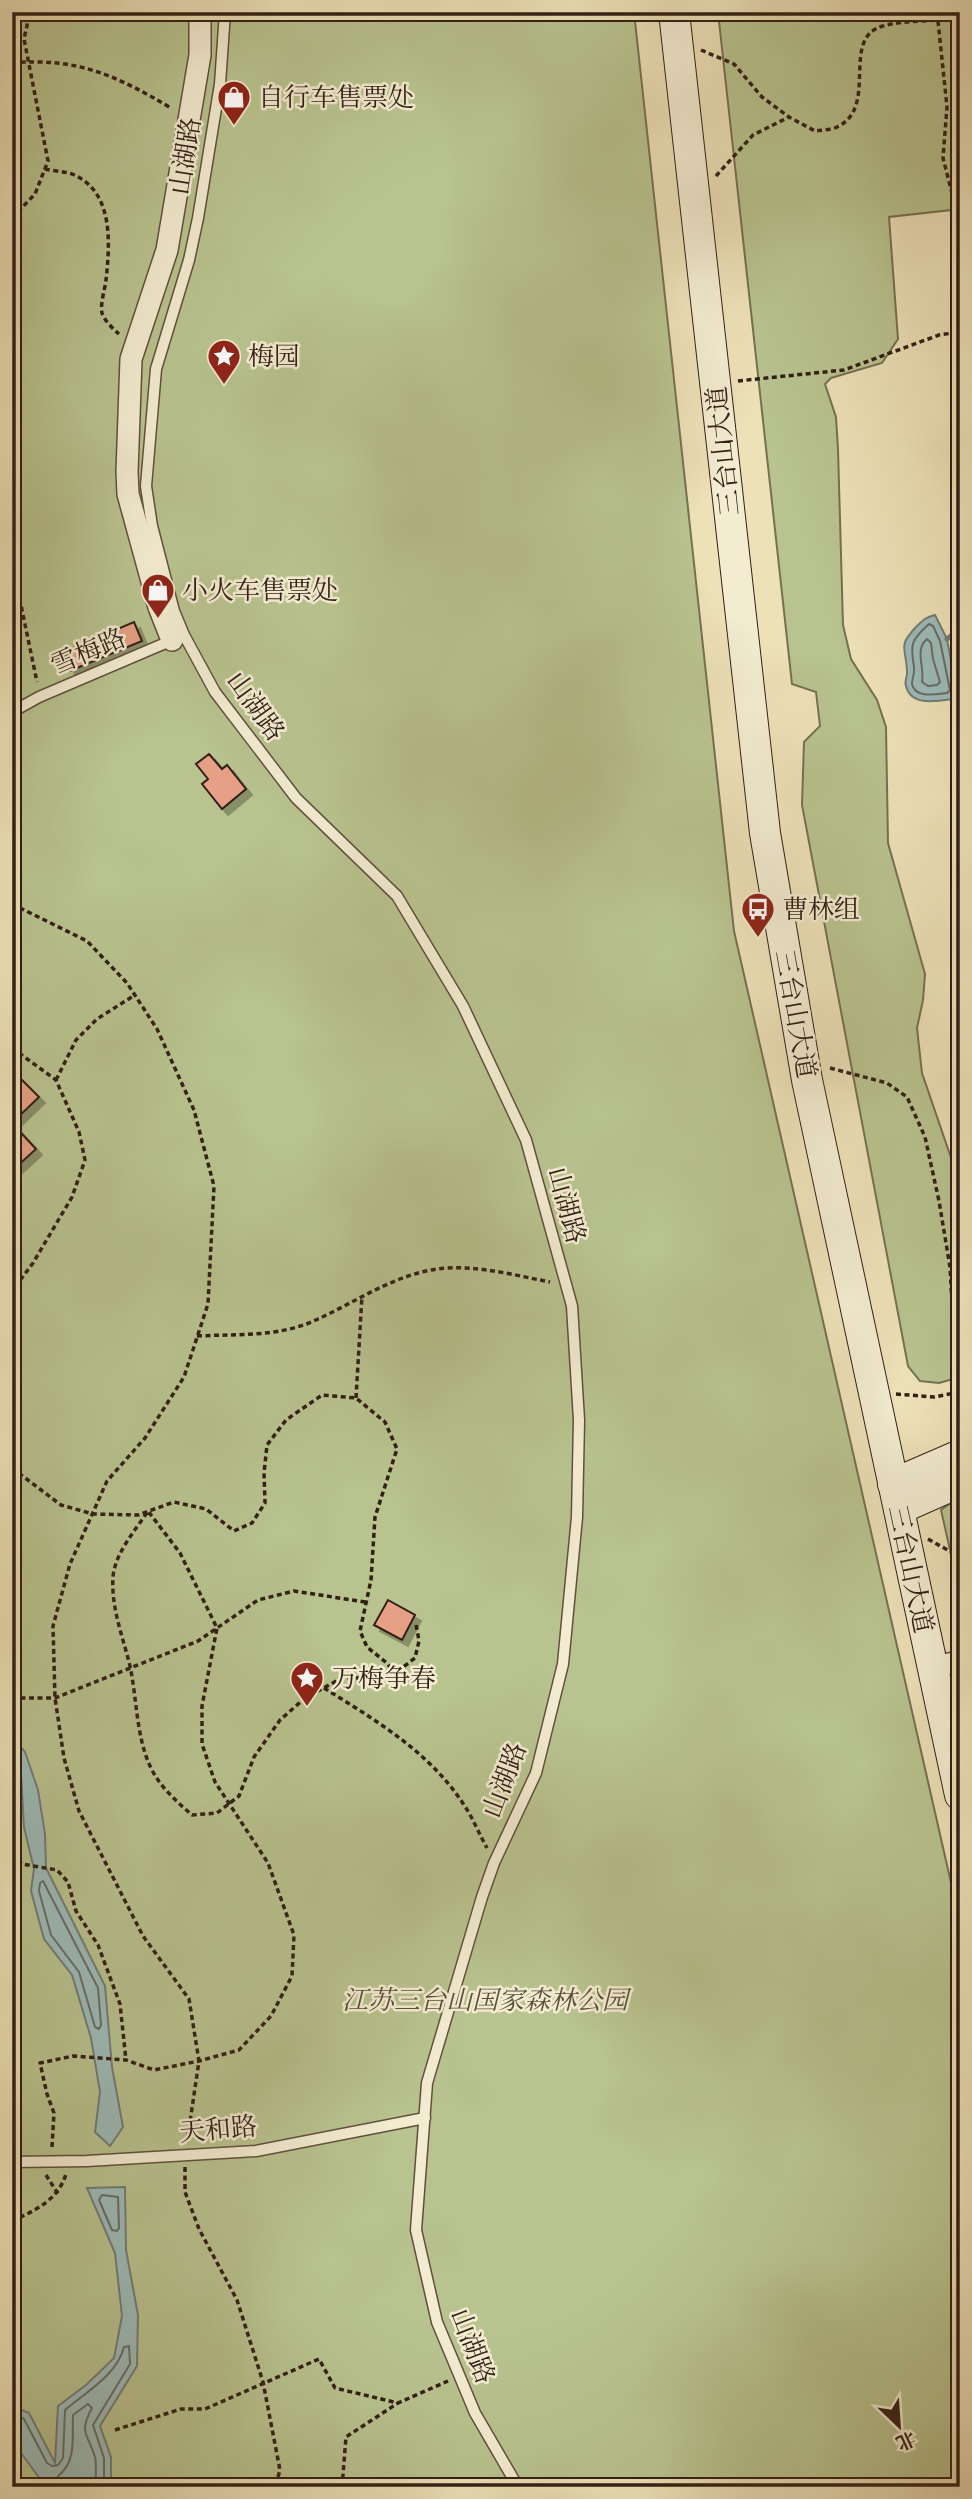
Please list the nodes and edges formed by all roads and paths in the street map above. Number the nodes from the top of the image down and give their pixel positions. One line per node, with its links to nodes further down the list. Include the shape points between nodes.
1 (30, 12): 9 (path, via 24,39)
2 (200, 12): 12 (street, via 200,55)
3 (225, 12): 21 (lane, 山湖路, via 220,84 198,218 156,369 146,486)
4 (674, 12): 39 (main road, 三台山大道, via 765,833 807,1080)
5 (687, 12): 8 (main road, 三台山大道)
6 (960, 19): 7 (path)
7 (938, 21): 11 (path, via 882,26 867,35 861,53 858,103 851,117 836,127 815,131); 16 (path, via 947,107 943,158 952,193)
8 (690, 45): 11 (path, via 734,64 762,97); 14 (main road, 三台山大道)
9 (27, 62): 10 (path); 12 (path, via 76,65 114,76); 13 (path, via 48,161)
10 (12, 63)
11 (789, 117): 14 (path, via 753,135)
12 (190, 119): 18 (street, via 167,250)
13 (45, 169): 15 (path, via 35,194); 18 (path, via 85,181 102,203 110,246 102,313)
14 (706, 188): 19 (main road, 三台山大道)
15 (12, 218)
16 (960, 285)
17 (960, 332): 19 (path, via 939,335 844,370)
18 (134, 347): 21 (street, via 128,494 159,607)
19 (728, 382): 27 (main road, 三台山大道, via 776,823)
20 (12, 583): 22 (path, via 21,605)
21 (178, 638): 22 (lane, 雪梅路); 29 (lane, 山湖路, via 296,798 397,896 463,1006 526,1140)
22 (39, 697): 23 (lane, 雪梅路)
23 (12, 712)
24 (12, 904): 25 (path, via 87,941)
25 (135, 995): 28 (path, via 97,1019 76,1040); 32 (path, via 156,1028 194,1110 214,1186 208,1304)
26 (12, 1048): 28 (path)
27 (820, 1066): 33 (path, via 887,1083 907,1097 925,1137 950,1267); 34 (main road, 三台山大道)
28 (56, 1080): 30 (path, via 79,1132 85,1160 72,1197)
29 (565, 1285): 31 (path, via 475,1267 422,1271); 57 (lane, 山湖路, via 572,1306 579,1420 577,1517 563,1664 536,1773)
30 (12, 1291)
31 (362, 1296): 32 (path, via 309,1323 271,1334); 35 (path)
32 (197, 1336): 41 (path, via 184,1377 145,1438 107,1481)
33 (958, 1392): 34 (path, via 934,1397)
34 (890, 1394): 39 (main road, 三台山大道)
35 (356, 1398): 40 (path, via 322,1395 286,1420 267,1445 265,1503 252,1524 234,1531 206,1509 174,1502); 44 (path, via 385,1422 397,1449 375,1517)
36 (960, 1455): 39 (main road)
37 (12, 1468): 41 (path, via 61,1505)
38 (960, 1482): 39 (main road)
39 (903, 1493): 42 (main road, 三台山大道); 54 (main road, 三台山大道)
40 (148, 1511): 41 (path); 46 (path, via 180,1553); 48 (path, via 124,1546 113,1575 115,1611)
41 (93, 1514): 52 (path, via 70,1564 53,1626)
42 (920, 1534): 43 (path); 47 (main road, 三台山大道)
43 (960, 1558)
44 (365, 1602): 46 (path, via 295,1591 258,1600); 49 (path, via 360,1631 367,1647)
45 (416, 1625): 49 (path, via 415,1658)
46 (218, 1628): 48 (path, via 198,1641); 55 (path, via 202,1706 202,1744 215,1782)
47 (954, 1663): 53 (main road, 三台山大道)
48 (130, 1668): 52 (path); 55 (path, via 150,1766 169,1794 191,1815 217,1814)
49 (394, 1674): 50 (path, via 342,1678)
50 (324, 1688): 55 (path, via 280,1720 254,1757 239,1796); 57 (path, via 427,1760 464,1804)
51 (12, 1698): 52 (path)
52 (55, 1698): 59 (path, via 64,1758 79,1811 143,1936 189,1999)
53 (960, 1718)
54 (960, 1795)
55 (230, 1803): 59 (path, via 268,1863 293,1935 292,1976 271,2016 239,2050)
56 (12, 1854): 58 (path, via 22,1864 57,1870 68,1882 76,1911 98,1945 120,2004)
57 (494, 1863): 60 (lane, 山湖路, via 427,2083)
58 (126, 2060): 59 (path, via 154,2070); 63 (path, via 73,2056 40,2063 54,2113)
59 (199, 2062): 61 (path)
60 (425, 2118): 61 (lane, 天和路, via 256,2151); 67 (lane, 山湖路, via 416,2230 437,2322)
61 (185, 2155): 64 (lane, 天和路); 68 (path, via 185,2192 237,2300)
62 (12, 2162): 63 (lane, 天和路)
63 (46, 2162): 64 (lane, 天和路); 65 (path, via 49,2183)
64 (70, 2162): 65 (path)
65 (58, 2194): 66 (path)
66 (12, 2221)
67 (460, 2376): 69 (path); 73 (lane, 山湖路, via 475,2413)
68 (263, 2382): 69 (path, via 319,2358 335,2388); 70 (path, via 205,2409 181,2409); 71 (path, via 280,2470)
69 (398, 2403): 72 (path, via 346,2437)
70 (115, 2430)
71 (275, 2487)
72 (342, 2487)
73 (518, 2487)

